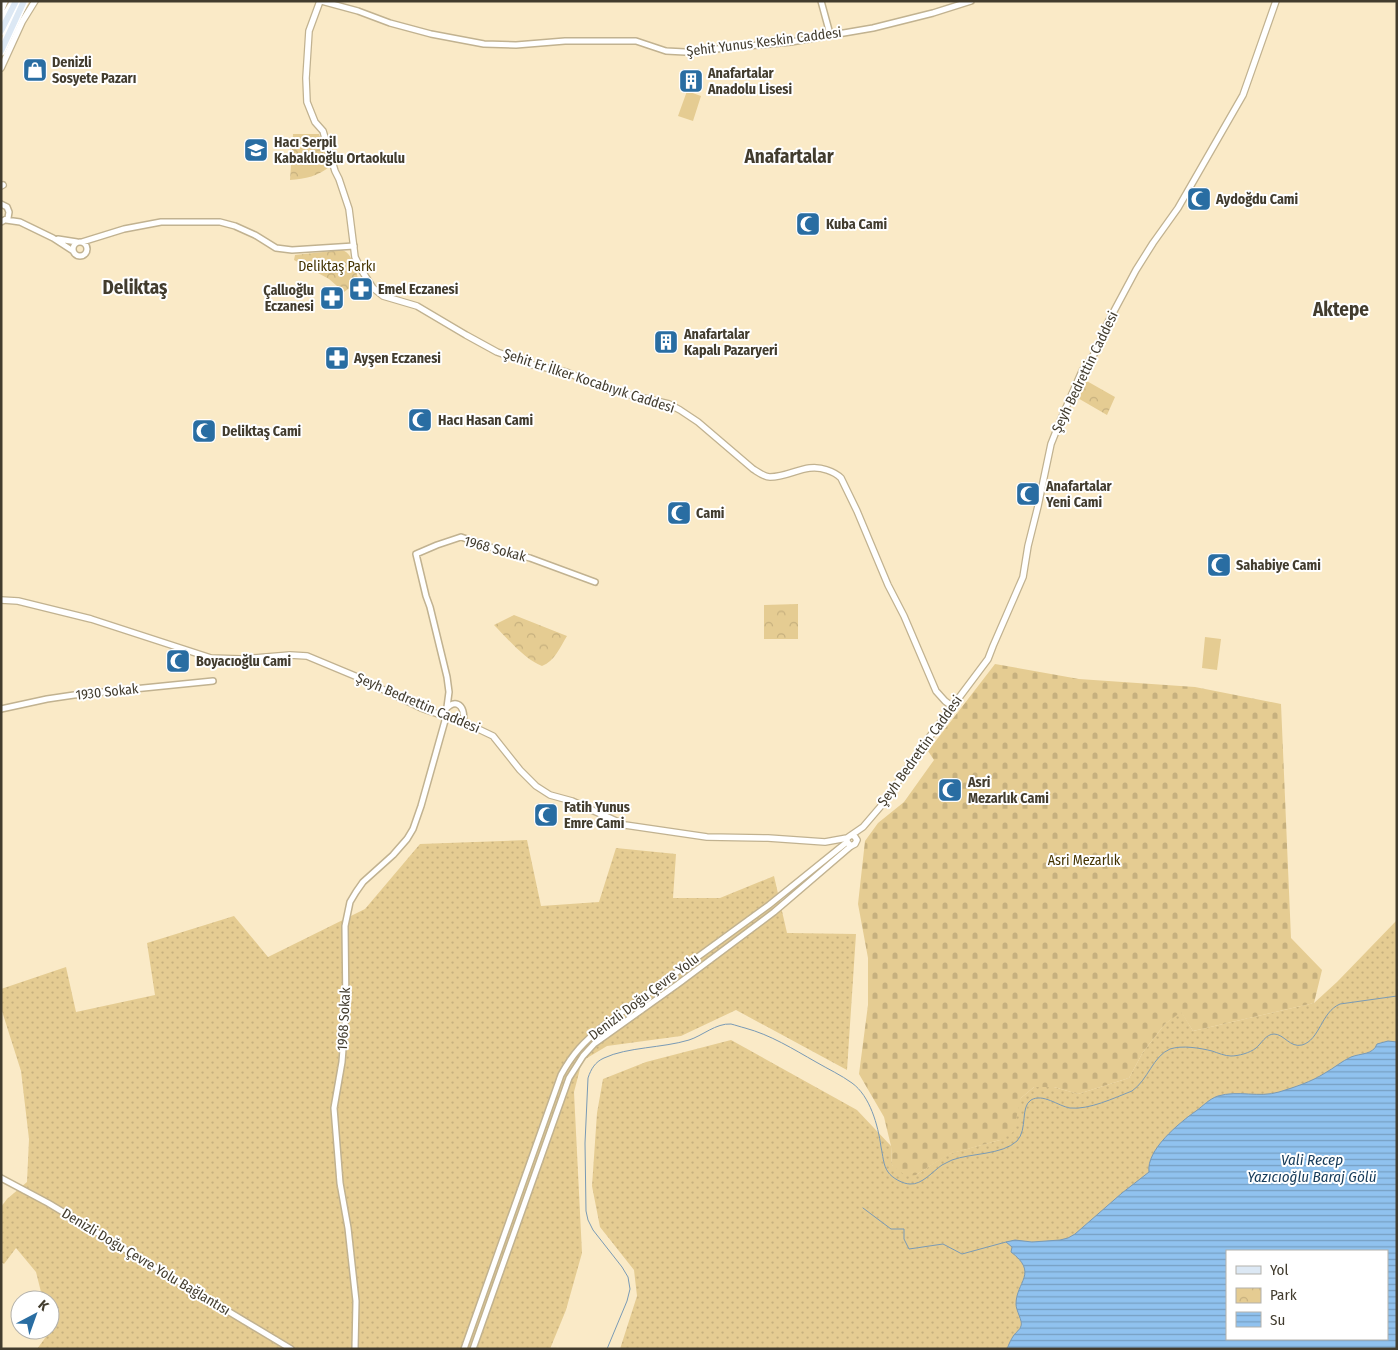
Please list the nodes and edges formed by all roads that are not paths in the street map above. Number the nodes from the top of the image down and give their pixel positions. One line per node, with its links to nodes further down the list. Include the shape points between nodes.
1 (24, 1): 14 (main road)
2 (29, 1): 11 (main road); 14 (main road)
3 (35, 1): 11 (main road)
4 (321, 1): 15 (street, Şehit Yunus Keskin Caddesi, via 431,34 484,44 636,41 666,51 686,52 791,42); 26 (main road, Şehit Er İlker Kocabıyık Caddesi, via 309,31 307,102 314,122 323,131 348,205)
5 (821, 1): 15 (street)
6 (971, 1): 15 (street, Şehit Yunus Keskin Caddesi, via 880,27)
7 (1276, 1): 35 (main road, Şeyh Bedrettin Caddesi, via 1243,95 1178,208 1136,270 1097,350 1082,371 1051,444 1023,577 988,659)
8 (12, 2): 9 (main road); 10 (main road); 12 (main road); 13 (main road)
9 (1, 11)
10 (1, 20)
11 (22, 22): 17 (main road)
12 (1, 26)
13 (1, 31)
14 (9, 34): 16 (main road)
15 (830, 34)
16 (1, 51)
17 (1, 68)
18 (1, 204): 19 (street)
19 (8, 209): 20 (street, via 9,216); 21 (street)
20 (3, 221): 21 (street)
21 (17, 222): 22 (street); 24 (street)
22 (1, 227)
23 (98, 237): 25 (street); 26 (street, via 161,222 220,222 256,235 276,248); 27 (street)
24 (53, 238): 25 (street); 28 (street)
25 (80, 242): 27 (street); 28 (street, via 74,245)
26 (354, 246): 35 (main road, Şehit Er İlker Kocabıyık Caddesi, via 359,265 373,288 383,296 416,306 497,352 566,372 609,390 669,404 698,422 762,475 782,476 818,467 838,474 936,692)
27 (86, 250): 28 (street, via 80,255)
28 (73, 251)
29 (595, 582): 32 (street, 1968 Sokak, via 462,538 416,554)
30 (1, 600): 37 (main road, Şeyh Bedrettin Caddesi, via 18,601 91,619 211,658 307,656)
31 (213, 681): 36 (street, 1930 Sokak, via 74,695)
32 (449, 692): 33 (street); 34 (street)
33 (458, 704): 34 (street); 38 (street, via 464,712)
34 (447, 707): 37 (street, 1968 Sokak)
35 (953, 707): 39 (main road, Şeyh Bedrettin Caddesi)
36 (1, 708)
37 (444, 716): 38 (main road, Şeyh Bedrettin Caddesi); 43 (street, 1968 Sokak, via 422,806 413,829 393,855 363,882 350,902 345,926 346,1011 334,1108 340,1183 356,1301)
38 (463, 723): 40 (main road, Şeyh Bedrettin Caddesi, via 493,736 520,770 550,795 572,801 625,826 707,837)
39 (863, 827): 40 (main road, Şeyh Bedrettin Caddesi); 40 (main road, via 857,840 853,835)
40 (847, 841): 44 (street, Denizli Doğu Çevre Yolu, via 769,905 597,1031 570,1058 561,1074); 45 (street, Denizli Doğu Çevre Yolu, via 774,912 594,1044 583,1056 560,1101)
41 (1, 1178): 42 (street, Denizli Doğu Çevre Yolu Bağlantısı)
42 (291, 1349)
43 (355, 1349)
44 (464, 1349)
45 (473, 1349)

